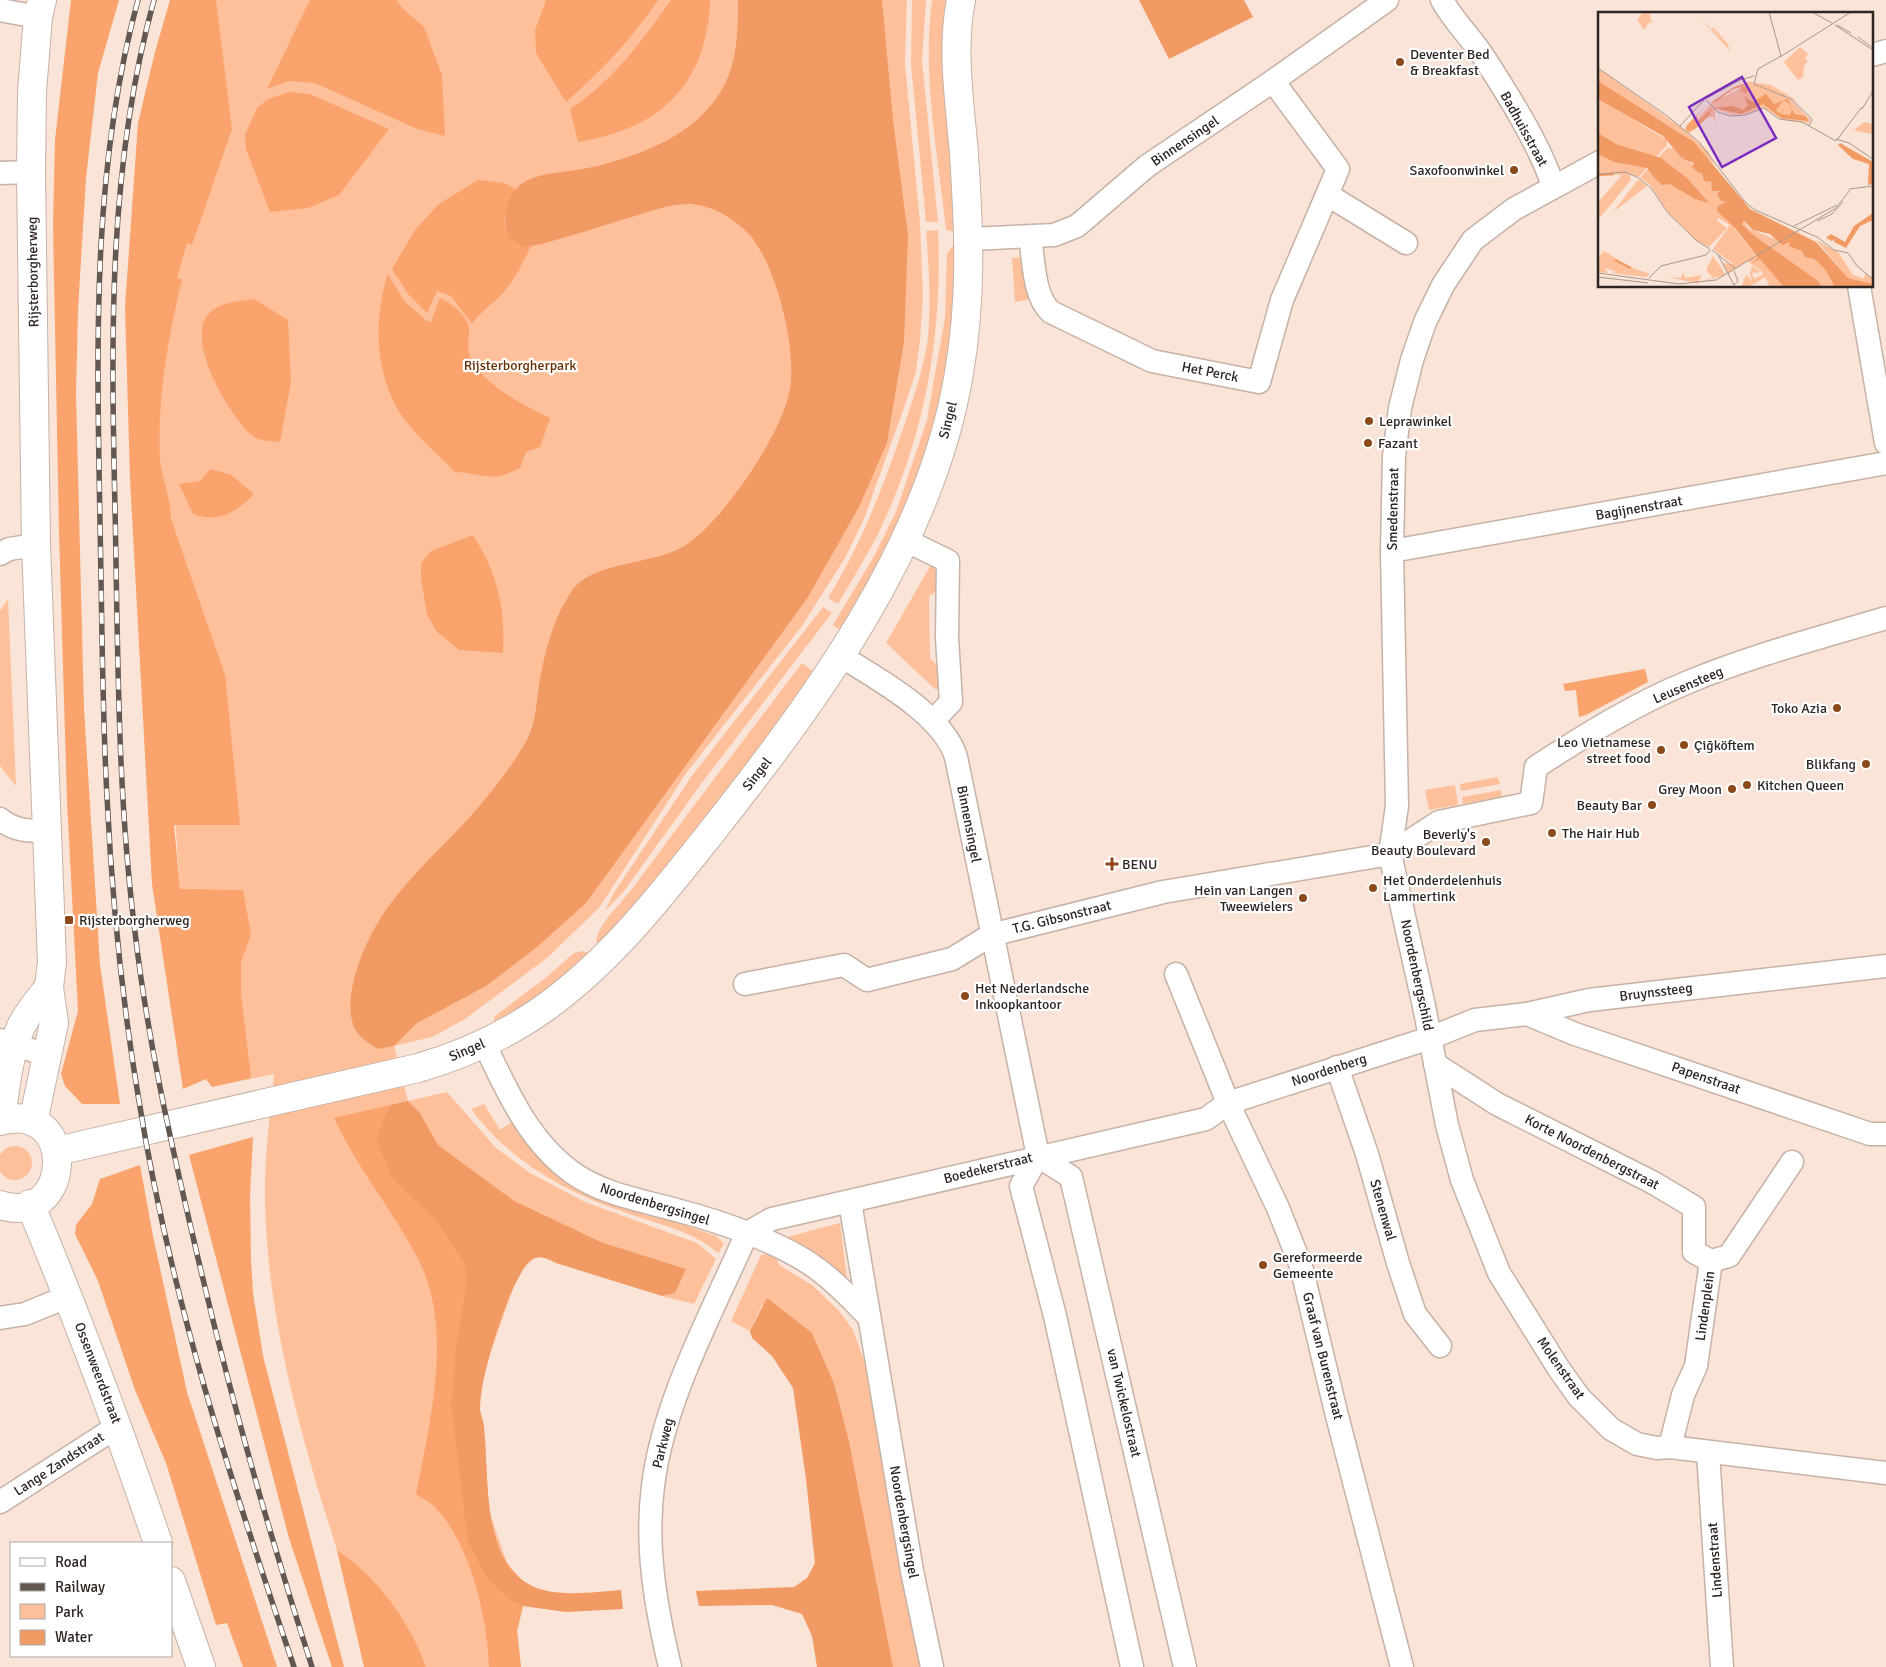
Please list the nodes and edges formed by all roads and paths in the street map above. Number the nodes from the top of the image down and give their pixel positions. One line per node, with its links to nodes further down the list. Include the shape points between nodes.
1 (961, 0): 13 (street, Singel, via 956,47)
2 (1442, 0): 10 (street, Badhuisstraat, via 1483,56 1545,163)
3 (1375, 3): 6 (street, Binnensingel)
4 (40, 9): 5 (street); 9 (street, Rijsterborgherweg, via 32,92)
5 (0, 10)
6 (1273, 81): 11 (street, Het Perck, via 1338,169); 12 (street, Binnensingel, via 1147,166 1077,226 1054,235)
7 (1598, 163): 10 (street, Smedenstraat)
8 (0, 172): 9 (street)
9 (32, 172): 19 (street, Rijsterborgherweg)
10 (1552, 186): 20 (street, Smedenstraat, via 1472,240 1452,269 1425,322 1400,408 1394,456)
11 (1328, 195): 12 (street, Het Perck, via 1282,300 1259,382 1152,361 1051,312 1044,305 1040,293); 14 (street)
12 (1030, 237): 13 (street, Binnensingel)
13 (970, 238): 18 (street, Singel, via 968,308 959,375 930,481)
14 (1406, 243)
15 (1859, 288): 16 (street)
16 (1886, 443)
17 (1886, 463): 20 (street, Bagijnenstraat)
18 (905, 540): 23 (street, Singel); 24 (street, via 948,561 947,638 951,702)
19 (36, 545): 21 (street, via 10,548); 26 (street, Rijsterborgherweg)
20 (1392, 552): 27 (street, Smedenstraat, via 1397,806)
21 (0, 554)
22 (1886, 618): 27 (street, Leusensteeg, via 1771,652 1686,683 1610,721 1536,767 1530,802 1439,822)
23 (839, 655): 24 (street, Binnensingel); 36 (street, Singel, via 771,757 663,893 605,957 547,1007)
24 (933, 721): 28 (street, Binnensingel, via 948,737 956,756)
25 (0, 819): 26 (street, via 10,828 23,832)
26 (47, 831): 32 (street, Rijsterborgherweg, via 52,962)
27 (1390, 854): 28 (street, T.G. Gibsonstraat, via 1163,892); 34 (street, Noordenbergschild)
28 (991, 935): 31 (street, T.G. Gibsonstraat, via 952,959 867,980 844,965); 45 (street)
29 (1886, 966): 33 (street, Bruynssteeg, via 1590,1000)
30 (1176, 974): 40 (street, Graaf van Burenstraat)
31 (745, 984)
32 (49, 987): 35 (street, Rijsterborgherweg); 37 (street, Rijsterborgherweg, via 54,1023)
33 (1528, 1014): 34 (street, Bruynssteeg, via 1475,1020); 43 (street, Papenstraat, via 1575,1034 1862,1131)
34 (1430, 1038): 38 (street, Molenstraat); 39 (street, Noordenberg)
35 (8, 1043): 37 (street); 41 (street, Rijsterborgherweg)
36 (484, 1043): 44 (street, Singel, via 433,1063); 50 (street, Noordenbergsingel, via 519,1113 552,1156 573,1173 602,1189)
37 (47, 1055): 42 (street, Rijsterborgherweg)
38 (1435, 1064): 51 (street, Korte Noordenbergstraat, via 1497,1104 1652,1182 1694,1207 1694,1252); 57 (street, Molenstraat, via 1462,1180 1496,1266 1514,1299 1579,1397 1612,1429 1637,1444)
39 (1337, 1067): 40 (street, Noordenberg); 55 (street, Stenenwal, via 1415,1314)
40 (1228, 1103): 45 (street, Boedekerstraat, via 1206,1119); 68 (street, Graaf van Burenstraat, via 1278,1208 1301,1266)
41 (1, 1121): 42 (street, via 17,1119)
42 (32, 1122): 44 (street, via 50,1137)
43 (1886, 1134)
44 (57, 1151): 48 (street, via 58,1167 54,1182 44,1196)
45 (1038, 1156): 47 (street, Boedekerstraat); 66 (street, via 1021,1186 1055,1316); 67 (street, van Twickelostraat, via 1071,1177)
46 (1792, 1162): 51 (street, Lindenplein, via 1729,1256)
47 (850, 1202): 50 (street, Boedekerstraat, via 772,1219); 53 (street, Noordenbergsingel)
48 (30, 1204): 49 (street, via 12,1208); 52 (street, Ossenweerdstraat)
49 (0, 1205)
50 (747, 1233): 53 (street, Noordenbergsingel, via 815,1267); 64 (street, Parkweg, via 680,1385 665,1431 653,1486 651,1569)
51 (1711, 1261): 57 (street, Lindenplein, via 1696,1366 1682,1395)
52 (69, 1296): 54 (street, via 25,1314); 56 (street, Ossenweerdstraat)
53 (869, 1317): 65 (street, Noordenbergsingel, via 912,1571)
54 (0, 1318)
55 (1440, 1346)
56 (118, 1426): 60 (street, Lange Zandstraat); 61 (street, Ossenweerdstraat)
57 (1670, 1447): 58 (street, Molenstraat)
58 (1708, 1453): 59 (street, Molenstraat); 69 (street, Lindenstraat)
59 (1886, 1472)
60 (0, 1502)
61 (158, 1542)
62 (172, 1584): 63 (street)
63 (201, 1667)
64 (670, 1667)
65 (932, 1667)
66 (1132, 1667)
67 (1185, 1667)
68 (1402, 1667)
69 (1722, 1667)

